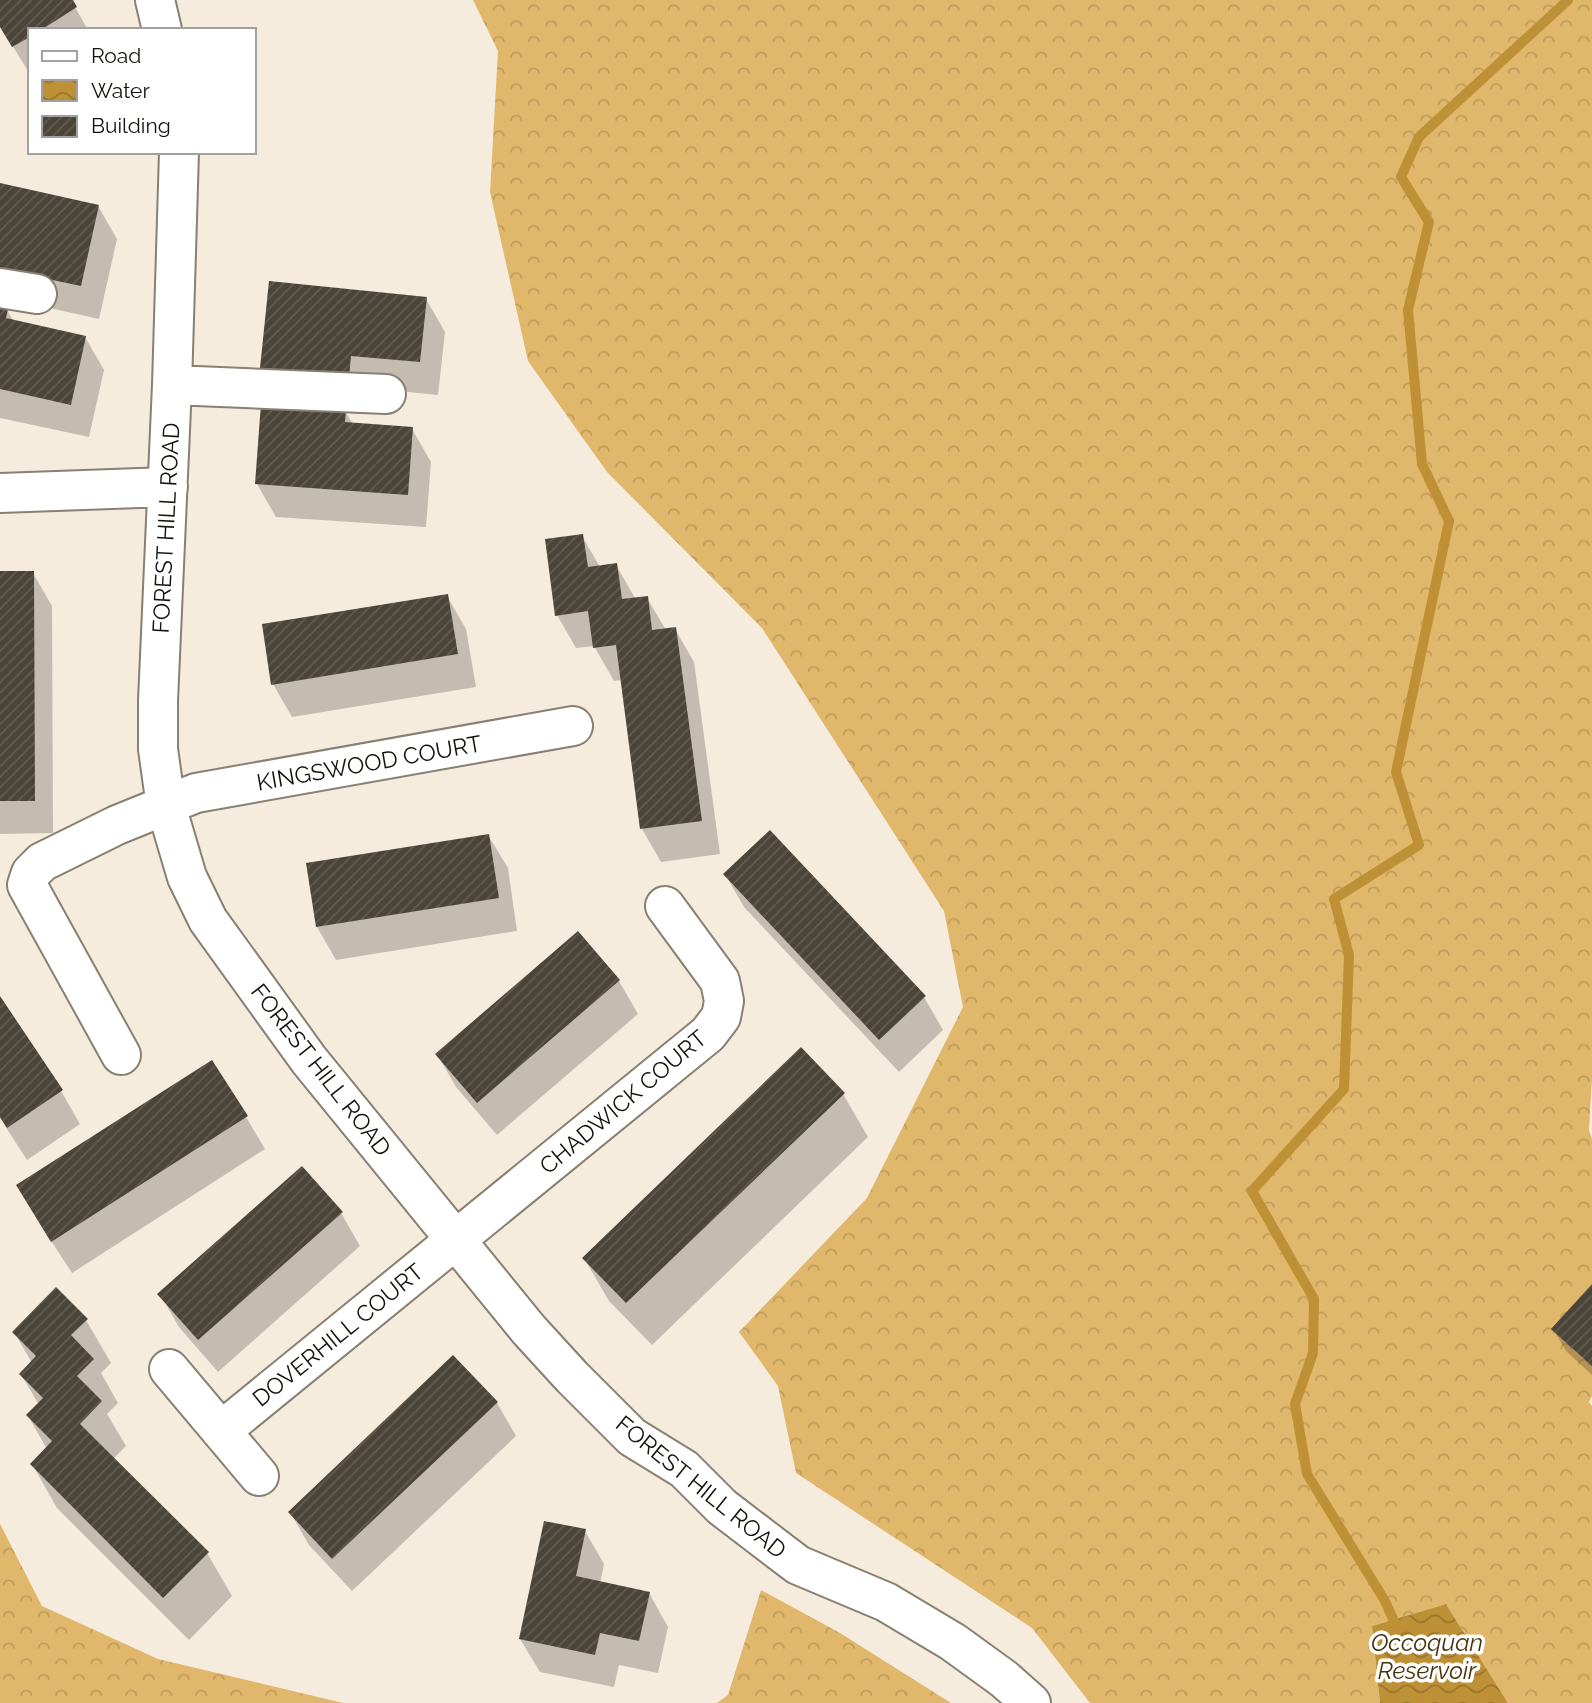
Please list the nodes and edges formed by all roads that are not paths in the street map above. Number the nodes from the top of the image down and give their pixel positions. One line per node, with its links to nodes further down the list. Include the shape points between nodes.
1 (155, 0): 2 (street)
2 (162, 28)
3 (179, 154): 4 (street, FOREST HILL ROAD)
4 (172, 385): 5 (street); 6 (street, FOREST HILL ROAD)
5 (387, 394)
6 (168, 487): 7 (street); 9 (street, FOREST HILL ROAD, via 158,701 158,749)
7 (0, 493)
8 (573, 726): 9 (street, KINGSWOOD COURT, via 197,793)
9 (166, 806): 11 (street, KINGSWOOD COURT, via 42,862 27,884); 12 (street, FOREST HILL ROAD, via 187,877 208,920 309,1060)
10 (665, 906): 12 (street, CHADWICK COURT, via 720,981 721,1017 708,1034)
11 (121, 1055)
12 (456, 1240): 14 (street, DOVERHILL COURT); 16 (street, FOREST HILL ROAD, via 529,1330 632,1437 684,1469 723,1507 798,1565 886,1602 920,1622)
13 (169, 1369): 14 (street)
14 (221, 1431): 15 (street)
15 (259, 1475)
16 (1031, 1703)

